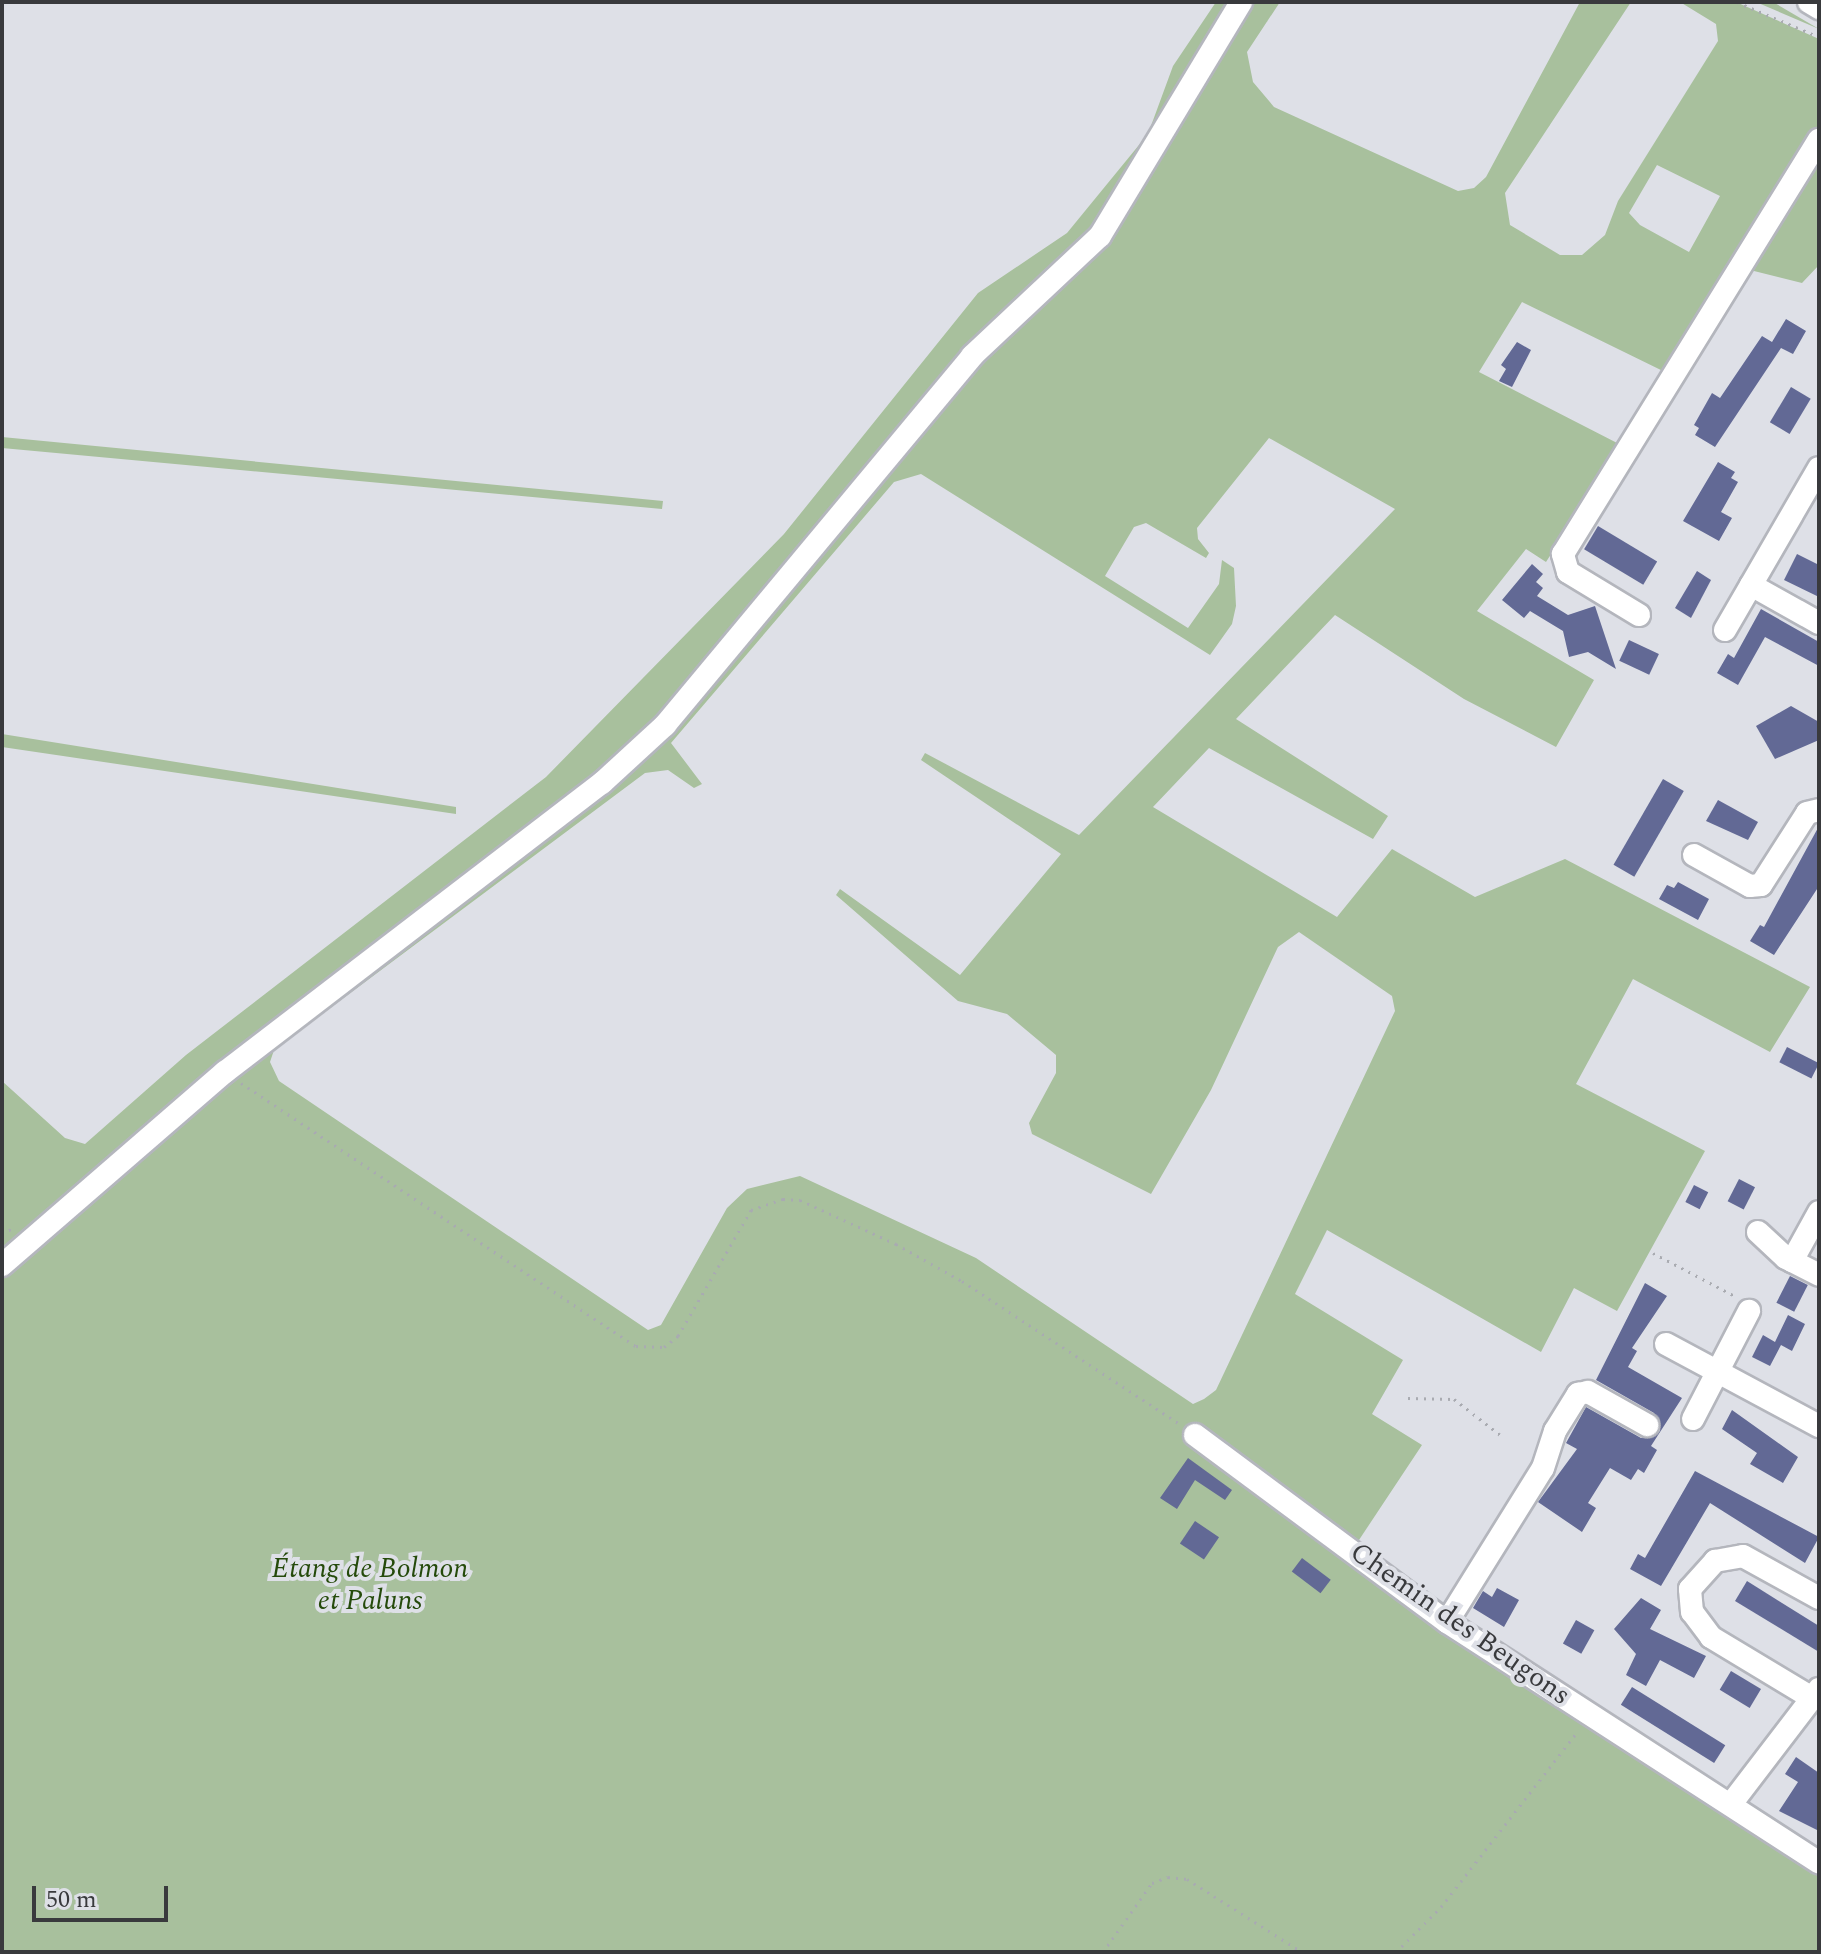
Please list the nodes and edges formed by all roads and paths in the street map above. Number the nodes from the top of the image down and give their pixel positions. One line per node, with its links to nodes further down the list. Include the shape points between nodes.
1 (1241, 2): 14 (street, via 1100,236 972,356 665,725 602,783)
2 (1737, 2): 5 (path)
3 (1809, 2): 4 (street)
4 (1818, 4)
5 (1819, 37)
6 (1819, 140): 9 (street, via 1563,554 1568,572)
7 (1819, 468): 8 (street)
8 (1751, 585): 10 (street); 11 (street)
9 (1639, 615)
10 (1819, 623)
11 (1725, 630)
12 (1819, 810): 13 (street, via 1807,813 1761,885 1750,886)
13 (1694, 855)
14 (225, 1072): 19 (street); 28 (path, via 636,1346 664,1347 678,1336 751,1210 783,1199 800,1200 962,1281)
15 (1819, 1212): 18 (street)
16 (1758, 1232): 18 (street)
17 (1653, 1253): 21 (path, via 1746,1302)
18 (1792, 1261): 20 (street)
19 (2, 1265)
20 (1819, 1275)
21 (1749, 1311): 23 (street)
22 (1666, 1344): 23 (street)
23 (1718, 1372): 25 (street); 27 (street)
24 (1408, 1398): 29 (path, via 1454,1399)
25 (1693, 1419)
26 (1647, 1425): 31 (street, via 1588,1392 1578,1394 1555,1431 1543,1468)
27 (1819, 1426)
28 (1195, 1435): 31 (street, Chemin des Beugons)
29 (1503, 1437)
30 (1819, 1598): 32 (street, via 1743,1556 1729,1556 1704,1568 1690,1589 1692,1612 1711,1637)
31 (1447, 1622): 33 (street, Chemin des Beugons)
32 (1814, 1703): 34 (street)
33 (1598, 1719): 34 (street, Chemin des Beugons); 38 (path, via 1562,1746 1441,1907)
34 (1731, 1804): 35 (street, Chemin des Beugons)
35 (1819, 1863)
36 (1103, 1952): 37 (path, via 1146,1890 1168,1877 1187,1879)
37 (1302, 1952)
38 (1396, 1952)

